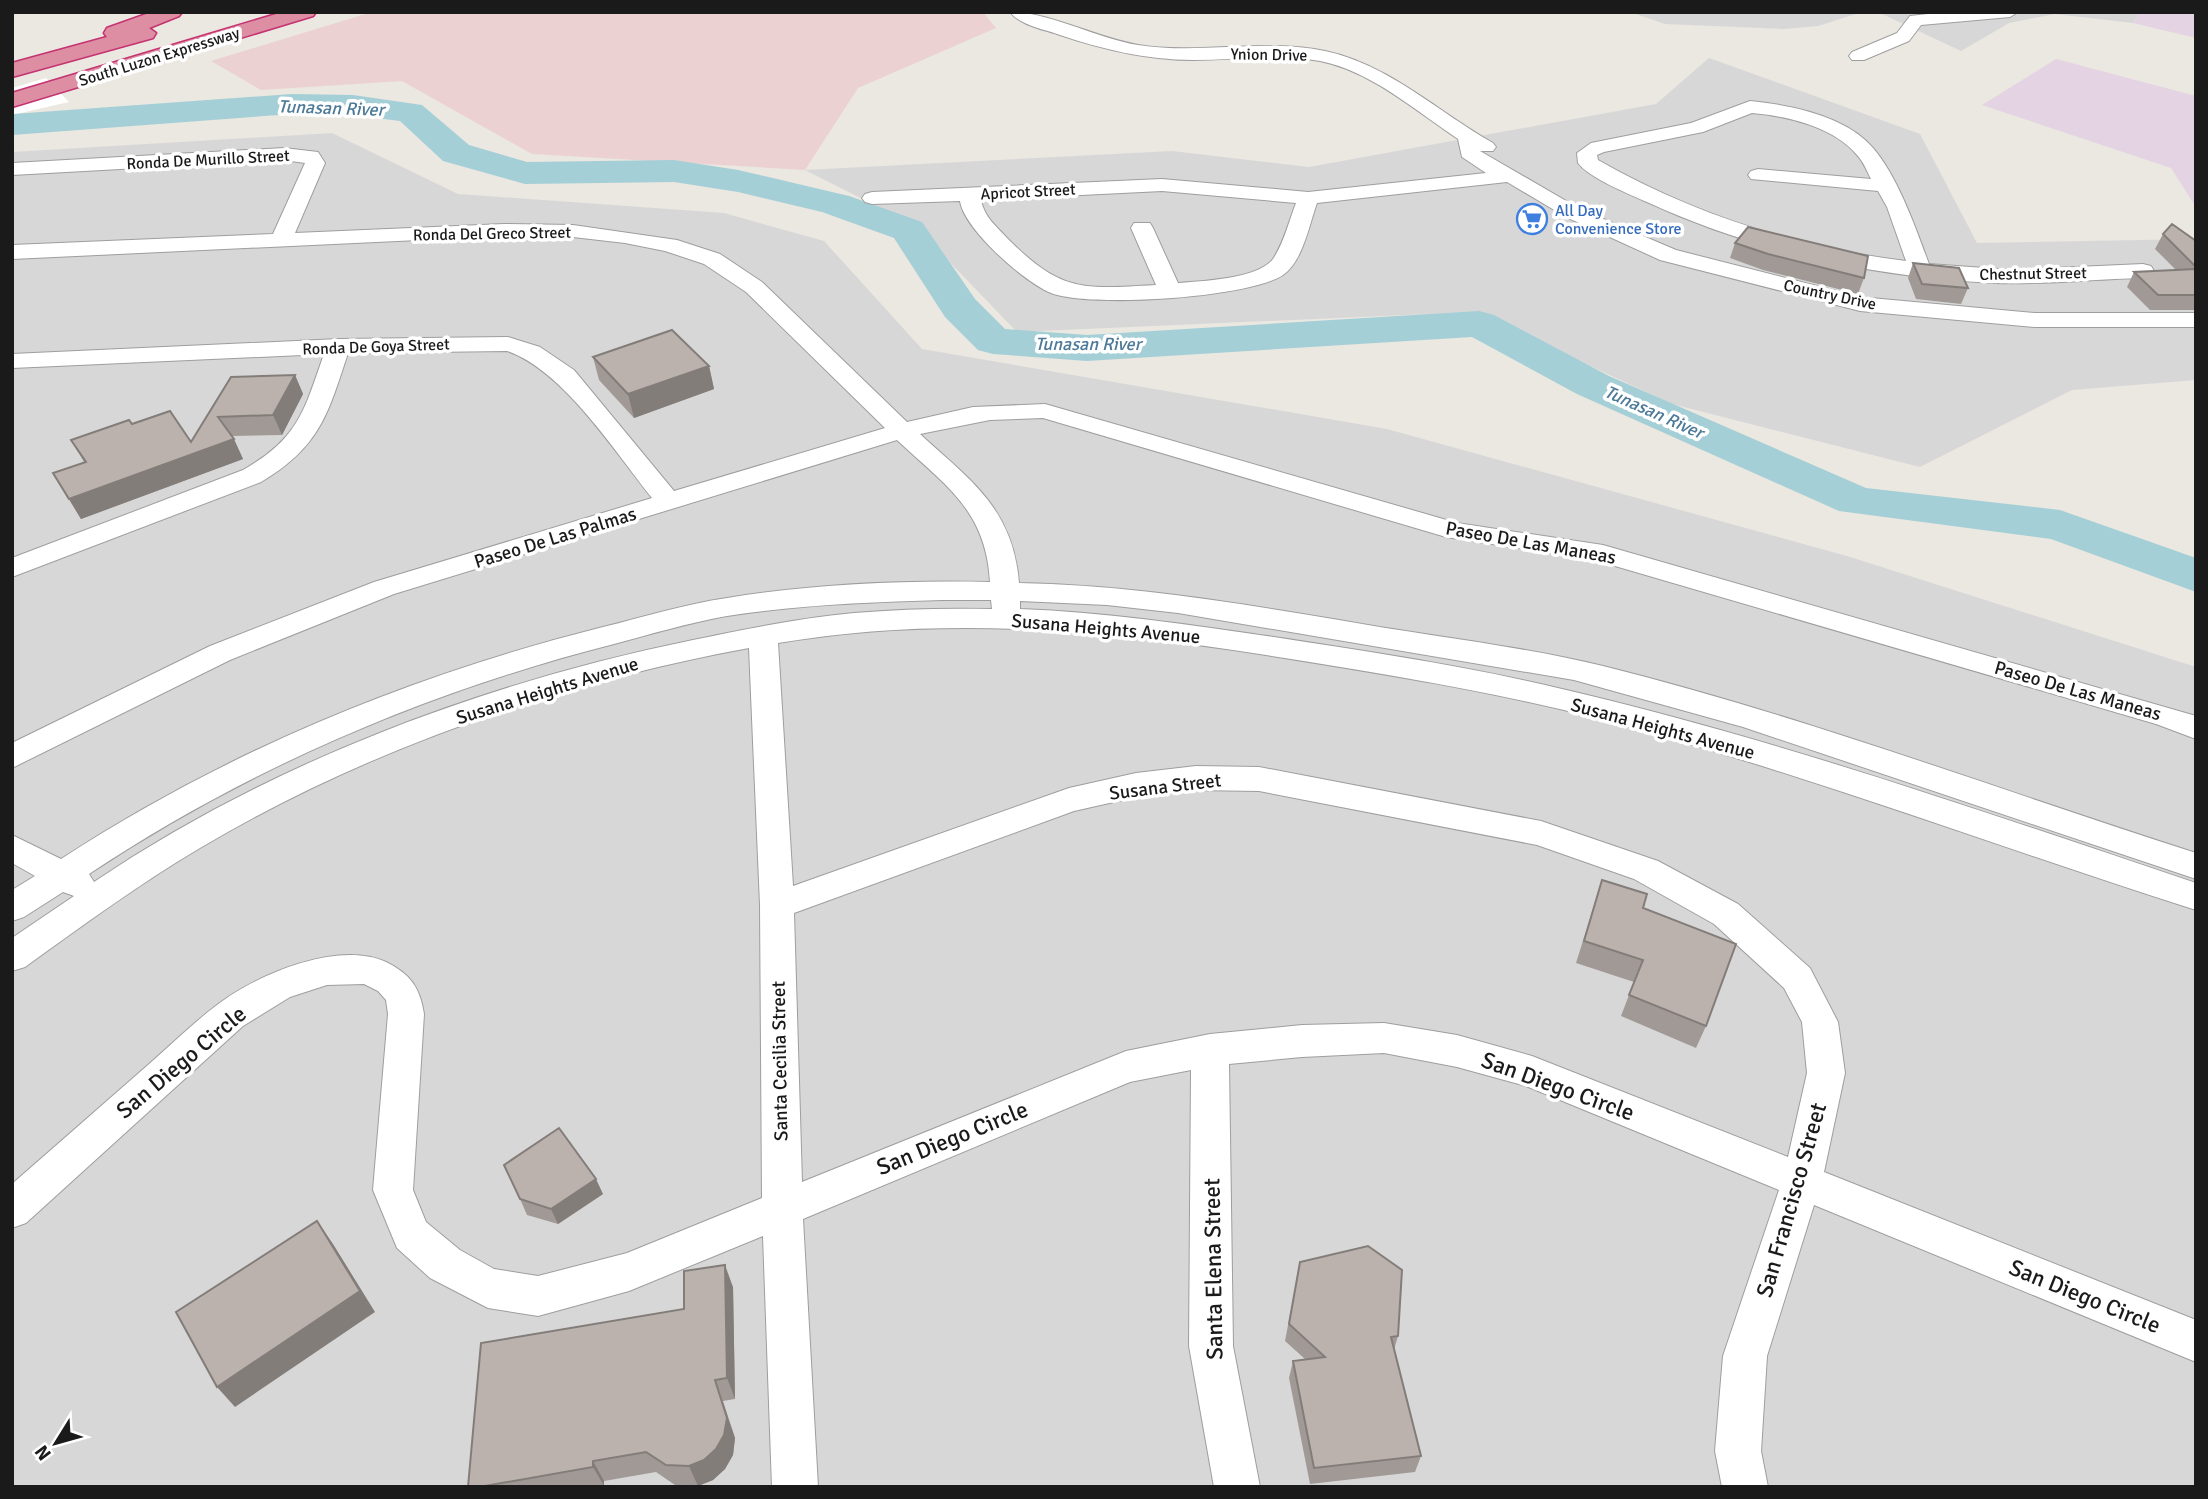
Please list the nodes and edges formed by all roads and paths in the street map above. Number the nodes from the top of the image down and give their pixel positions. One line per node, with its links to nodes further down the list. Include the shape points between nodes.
1 (306, 12): 7 (highway, South Luzon Expressway)
2 (331, 12): 7 (highway)
3 (1018, 12): 10 (street, Ynion Drive, via 1087,38 1169,54 1280,51 1334,59 1364,71)
4 (2010, 12): 6 (street, via 1916,20 1903,37)
5 (182, 16): 8 (highway, South Luzon Expressway)
6 (1857, 56)
7 (156, 57): 9 (highway, South Luzon Expressway)
8 (12, 68)
9 (12, 100)
10 (1468, 138): 11 (street, Ynion Drive); 14 (street, via 1469,153)
11 (1499, 155): 14 (street, Country Drive)
12 (12, 169): 21 (street, Ronda De Murillo Street, via 311,156 314,170)
13 (1758, 175): 15 (street)
14 (1511, 176): 18 (street, Apricot Street); 23 (street, Country Drive, via 1573,213)
15 (1886, 187): 19 (street, Chestnut Street, via 1866,152 1845,135 1761,107 1741,109 1696,128 1587,153 1588,163 1649,197); 24 (street)
16 (970, 194): 17 (street); 18 (street, Apricot Street, via 1161,185); 26 (street, Apricot Street, via 975,217 1054,286 1099,295)
17 (872, 198)
18 (1308, 198): 26 (street, Apricot Street, via 1283,262 1275,270 1240,282)
19 (1710, 221): 23 (street); 24 (street, Chestnut Street, via 1836,255)
20 (1142, 228): 26 (street)
21 (281, 240): 22 (street, Ronda Del Greco Street); 30 (street, Ronda Del Greco Street, via 504,230 573,231 669,245 712,260 754,287)
22 (12, 252)
23 (1668, 255): 27 (street, Country Drive, via 1860,304 2035,320)
24 (1920, 269): 25 (street, Chestnut Street, via 1995,276)
25 (2143, 271)
26 (1169, 289)
27 (2196, 320)
28 (339, 346): 29 (street, Ronda De Goya Street); 31 (street, Ronda De Goya Street, via 488,343 526,348 565,375); 32 (street, via 309,428 277,463)
29 (12, 361)
30 (902, 431): 31 (street, Paseo De Las Palmas); 33 (street, via 988,517 999,543); 35 (street, Paseo De Las Maneas, via 981,412 1045,411 1456,531 1593,551)
31 (670, 503): 36 (street, Paseo De Las Palmas, via 384,588 300,619 220,653)
32 (12, 568)
33 (1005, 605): 34 (street, Susana Heights Avenue); 38 (street, Susana Heights Avenue, via 1077,594 1150,601 1599,676 1850,751); 40 (street, Susana Heights Avenue, via 858,594 726,608 525,657 386,705 280,752 183,801); 42 (street, Susana Heights Avenue, via 1304,651 1597,707 1877,791)
34 (763, 636): 41 (street, Susana Heights Avenue, via 599,671 475,709 212,825); 43 (street, Santa Cecilia Street)
35 (2196, 728)
36 (12, 757)
37 (12, 847): 40 (street)
38 (2196, 866)
39 (1646, 870): 43 (street, Susana Street, via 1541,833 1259,779 1196,778 1069,800); 47 (street, San Francisco Street, via 1726,914 1757,940 1797,978 1820,1022 1826,1073)
40 (63, 873): 41 (street); 44 (street, Susana Heights Avenue)
41 (98, 897): 45 (street, Susana Heights Avenue)
42 (2196, 897)
43 (777, 905): 48 (street, Santa Cecilia Street)
44 (12, 908)
45 (12, 957)
46 (1210, 1050): 47 (street, San Diego Circle, via 1384,1038 1457,1051 1532,1072); 48 (street, San Diego Circle, via 1126,1067); 52 (street, Santa Elena Street, via 1211,1346)
47 (1802, 1181): 50 (street, San Diego Circle); 53 (street, San Francisco Street, via 1745,1356 1738,1451)
48 (782, 1208): 49 (street, San Diego Circle, via 629,1272 538,1296 488,1288 445,1264 411,1235 393,1190 406,1014 403,995 391,981 368,970 327,971 278,986 230,1015); 51 (street, Santa Cecilia Street)
49 (12, 1210)
50 (2196, 1341)
51 (795, 1487)
52 (1237, 1487)
53 (1745, 1487)

